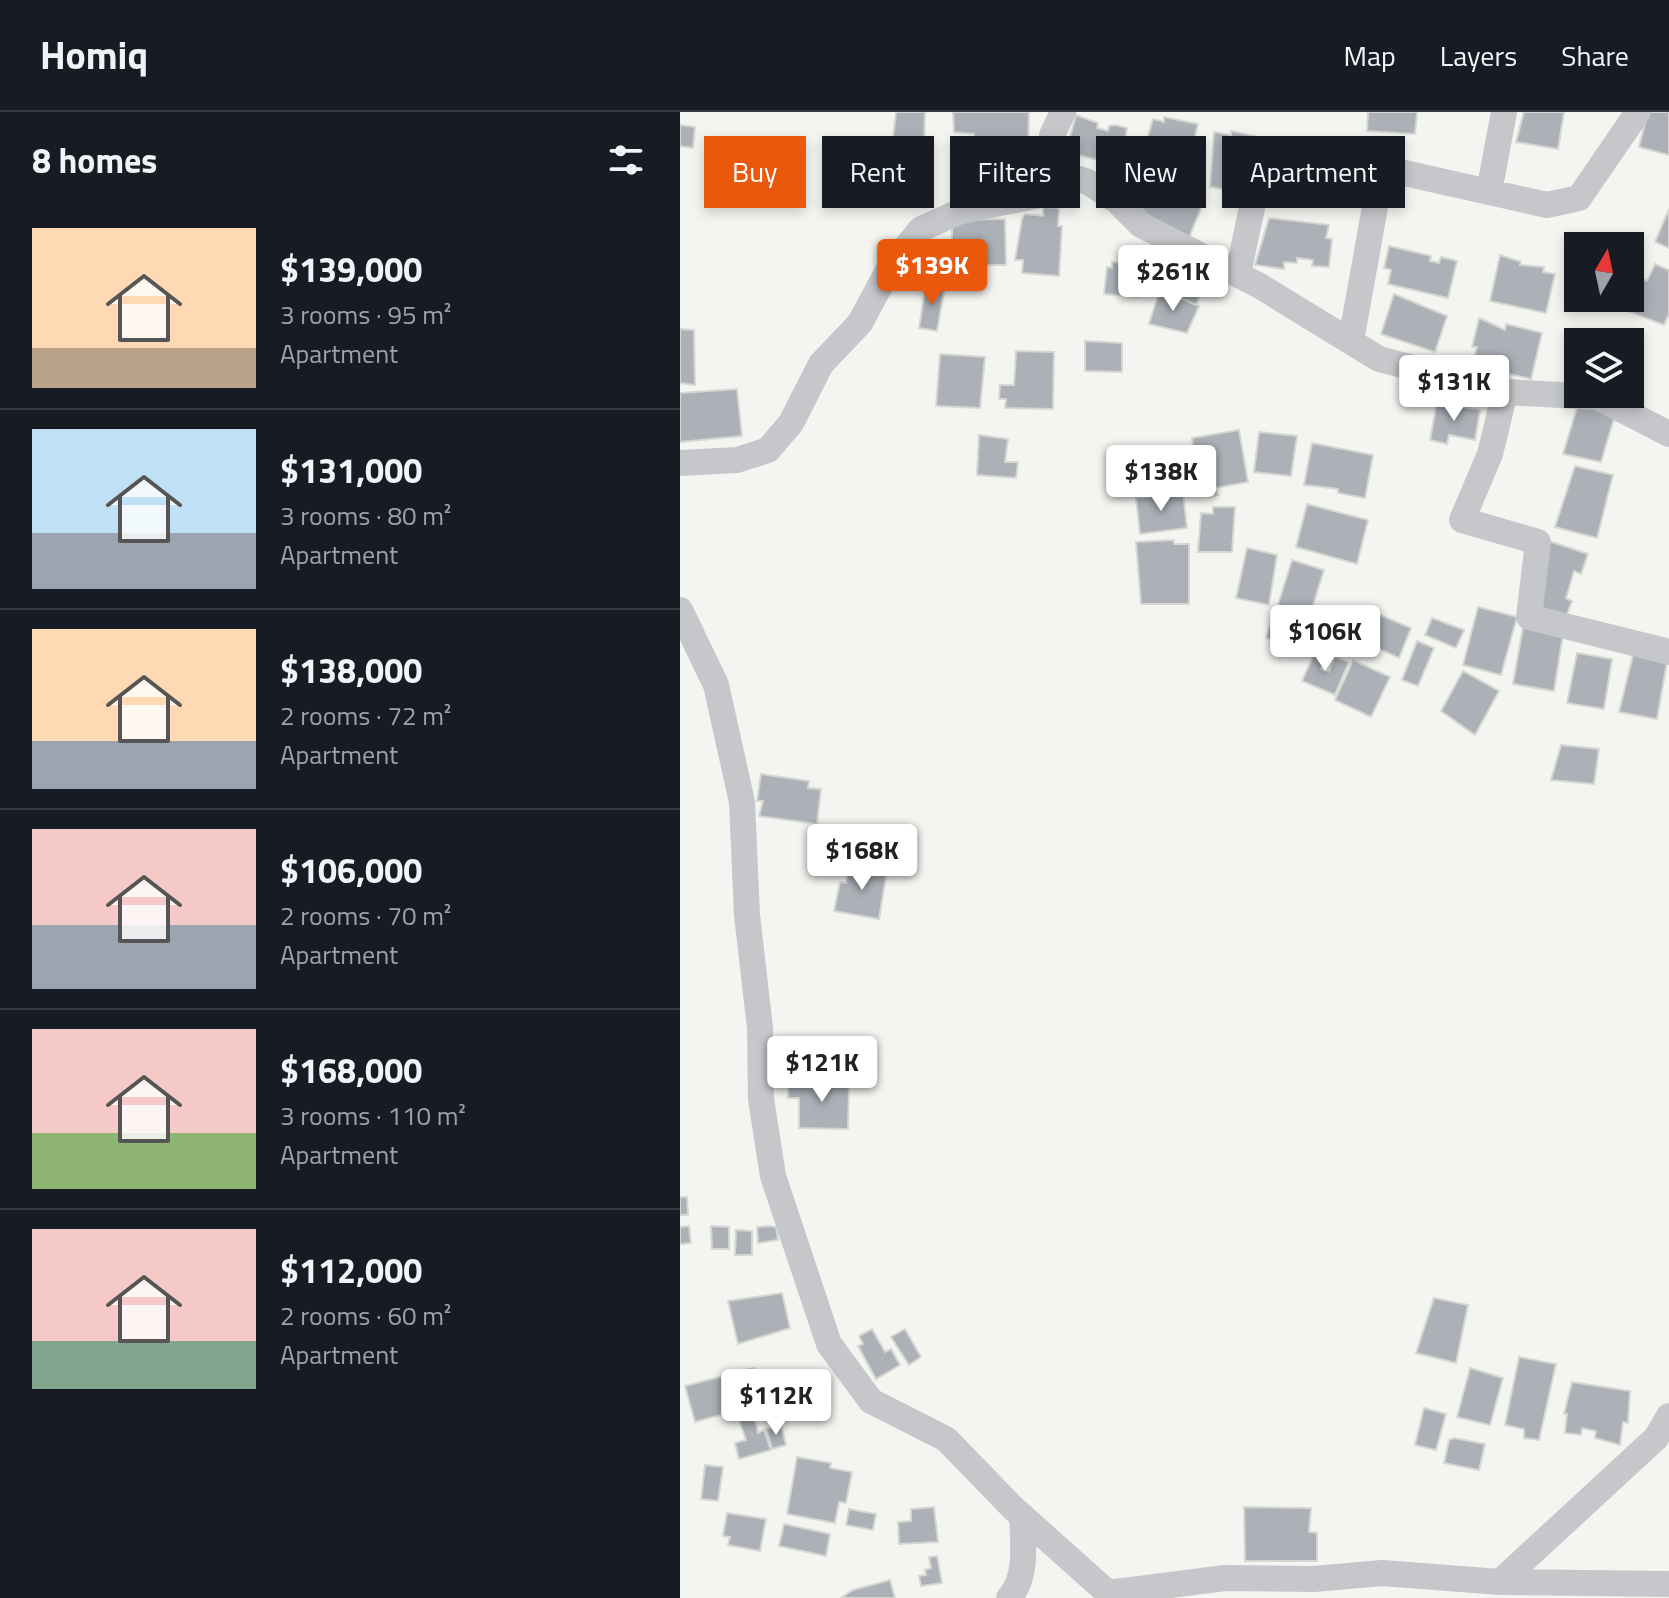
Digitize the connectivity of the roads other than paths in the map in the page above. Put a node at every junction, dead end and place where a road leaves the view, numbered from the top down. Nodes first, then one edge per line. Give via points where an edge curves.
1 (1063, 112) edge
2 (1504, 112) edge
3 (1638, 112) edge
4 (1052, 136) edge
5 (1405, 173) edge
6 (1080, 179) edge
7 (1489, 192) junction
8 (976, 208) edge
9 (1252, 208) edge
10 (1375, 208) edge
11 (1238, 274) junction
12 (1351, 341) junction
13 (1505, 392) junction
14 (1669, 434) edge
15 (680, 463) edge
16 (680, 610) edge
17 (1669, 652) edge
18 (1669, 1416) edge
19 (1022, 1517) junction
20 (1314, 1579) junction
21 (1500, 1582) junction
22 (1669, 1584) edge
23 (1095, 1596) edge
24 (1009, 1598) edge
25 (1338, 1598) edge

1 - 4 street
2 - 7 street
3 - 7 street via 1579,198 1547,205
5 - 7 street
6 - 11 street via 1117,201 1141,225
8 - 15 street via 921,229 890,267 860,323 821,364 791,423 768,450 737,460
9 - 11 street
10 - 12 street
11 - 12 street
12 - 13 street via 1379,359
13 - 14 street via 1597,397
13 - 17 street via 1490,454 1462,520 1538,542 1529,617
16 - 19 street via 716,685 742,802 761,1099 773,1176 829,1344 871,1401 946,1439
18 - 21 street via 1656,1438
19 - 23 street
19 - 24 street via 1023,1560
20 - 21 street via 1382,1573
20 - 23 street via 1225,1578
20 - 25 street
21 - 22 street

